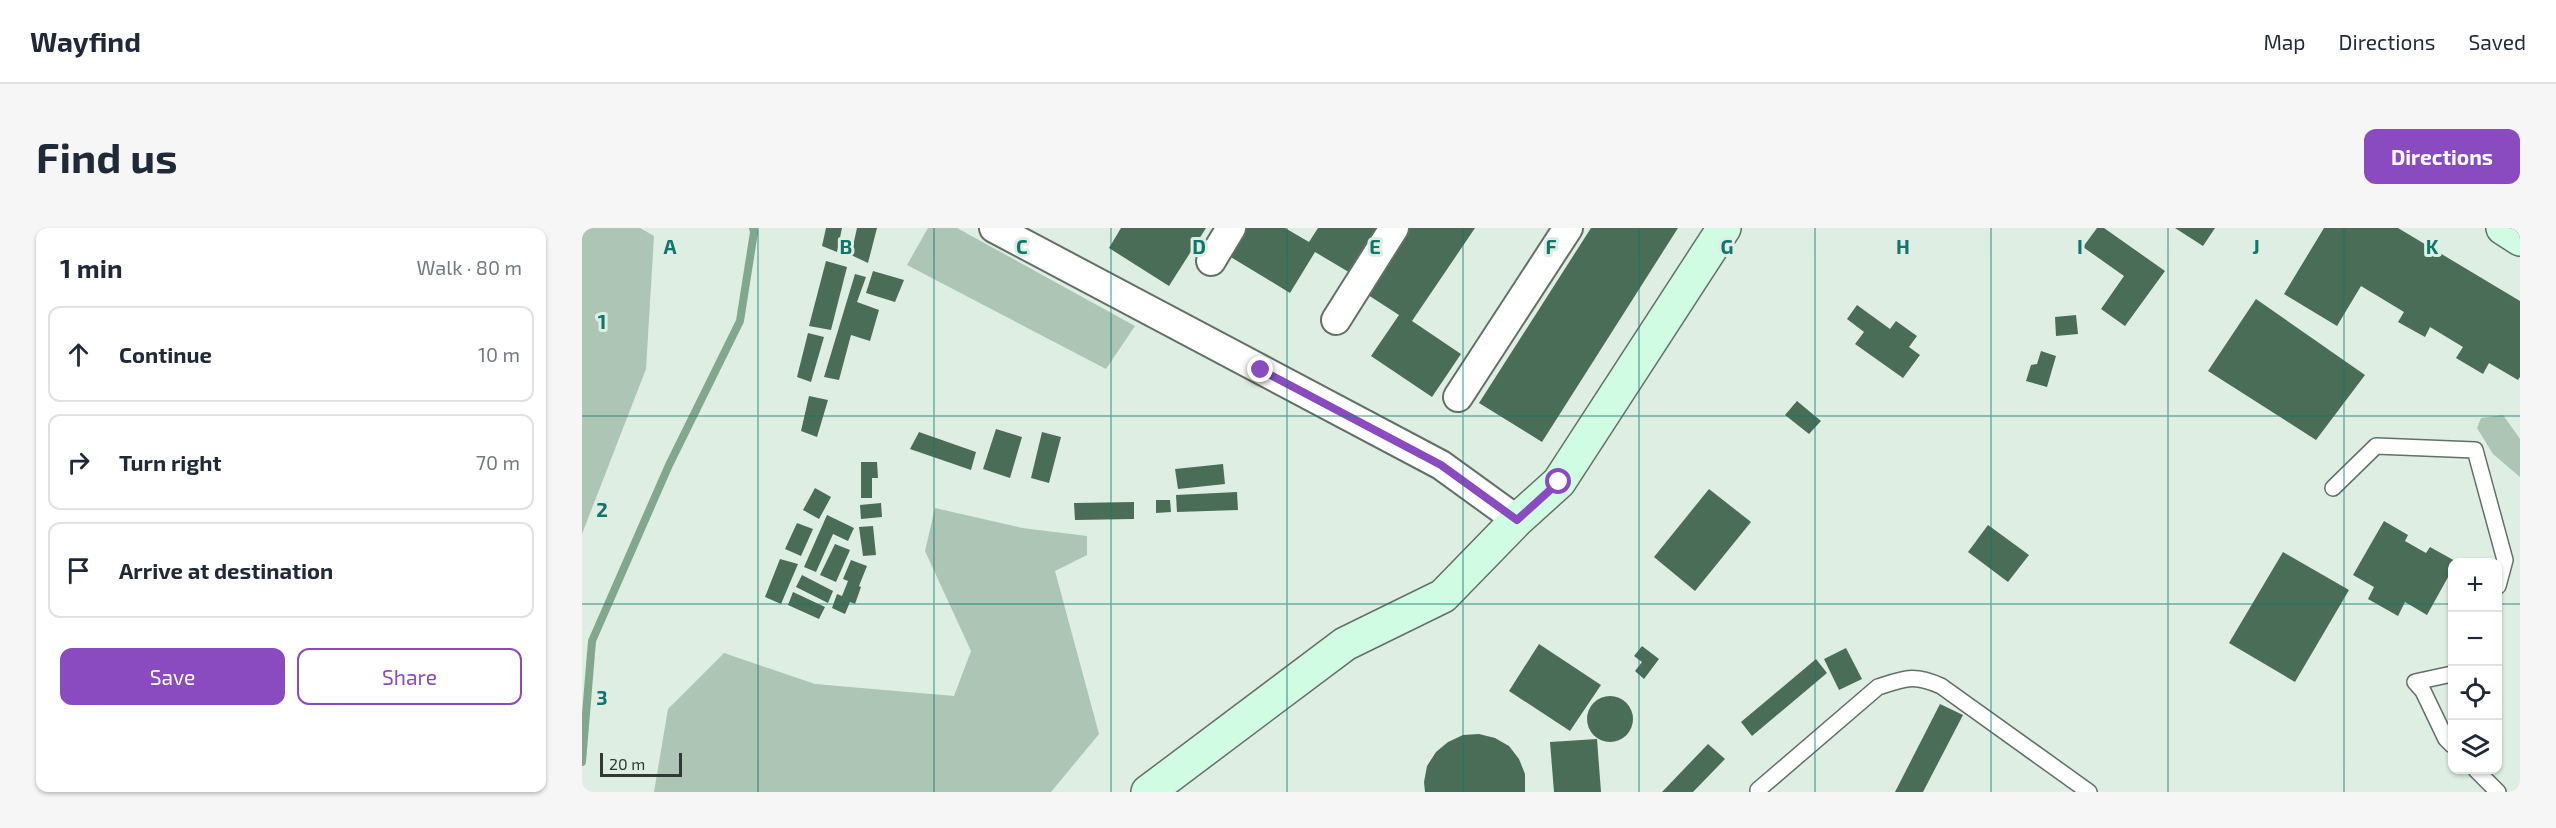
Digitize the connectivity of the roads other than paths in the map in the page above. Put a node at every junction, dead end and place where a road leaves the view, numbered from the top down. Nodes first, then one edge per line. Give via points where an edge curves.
1 (994, 228) edge
2 (1231, 228) edge
3 (1394, 228) edge
4 (1568, 228) edge
5 (1724, 228) edge
6 (2503, 228) edge
7 (2520, 239) edge
8 (1211, 261) dead end
9 (1336, 320) dead end
10 (1458, 397) dead end
11 (2333, 488) dead end
12 (1517, 520) junction
13 (2502, 571) edge
14 (2448, 675) edge
15 (2448, 741) edge
16 (2480, 774) edge
17 (1155, 790) edge
18 (1758, 790) dead end
19 (2089, 792) edge
20 (2498, 792) edge

1 - 12 street via 1441,465
2 - 8 street
3 - 9 street
4 - 10 street
5 - 12 street via 1559,482
6 - 7 street
11 - 13 lane via 2376,446 2475,450 2505,560
12 - 17 street via 1443,596 1346,644
14 - 15 lane via 2415,682
16 - 20 lane
18 - 19 lane via 1878,687 1922,678 1941,686

